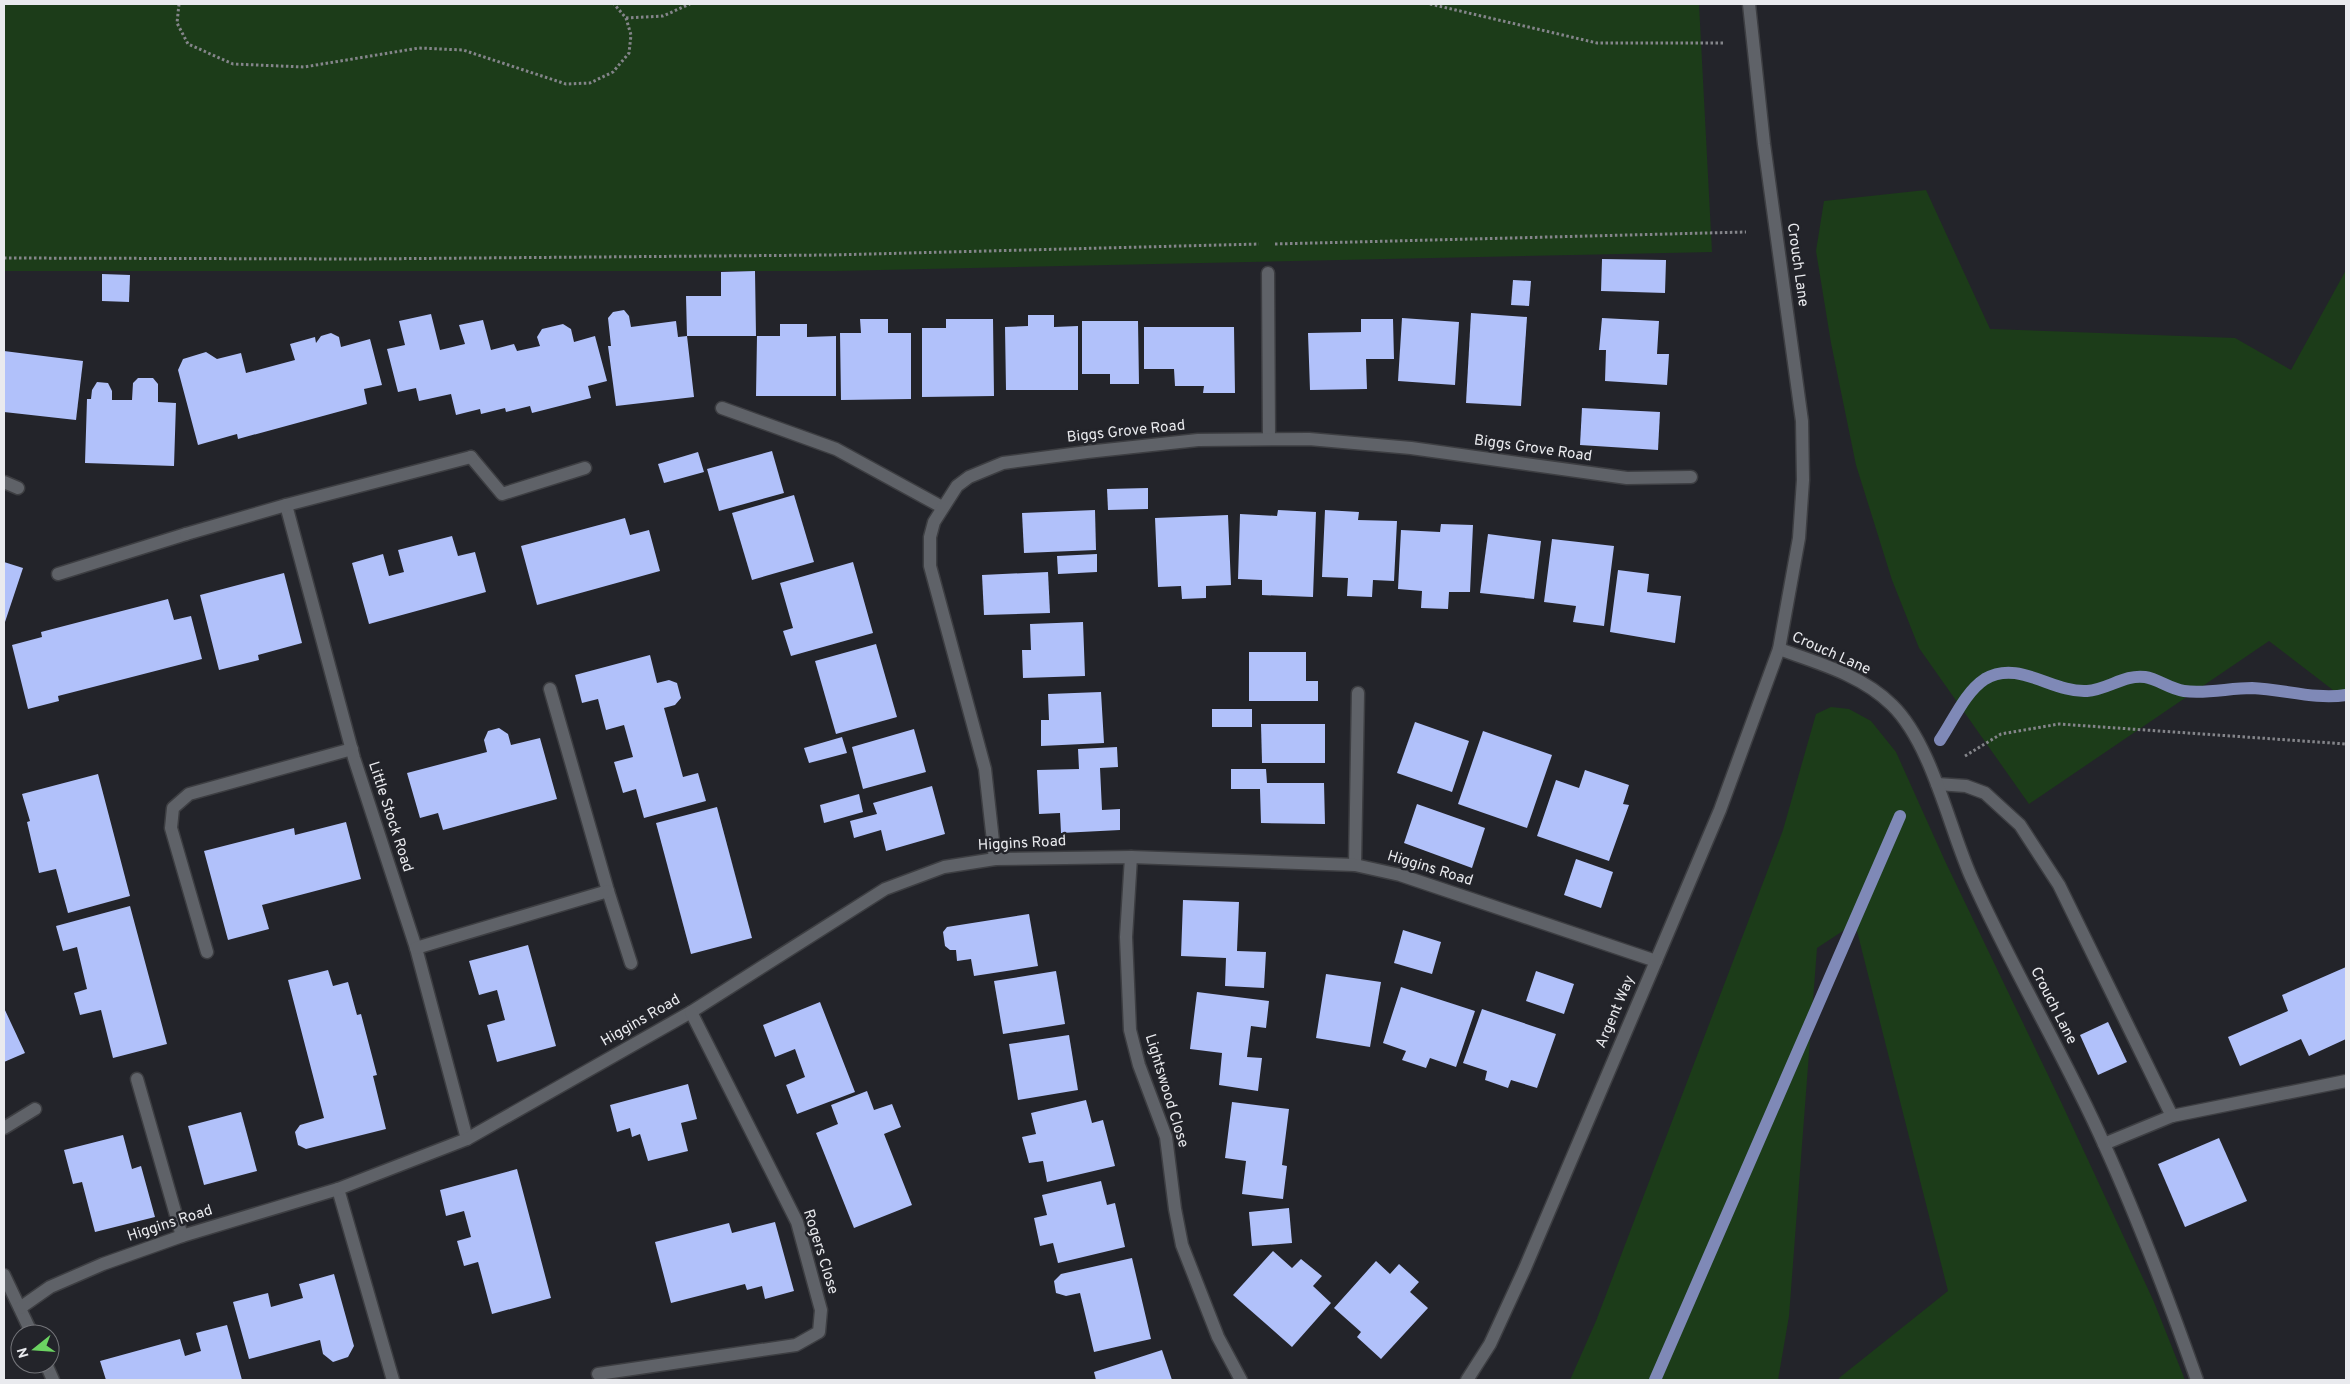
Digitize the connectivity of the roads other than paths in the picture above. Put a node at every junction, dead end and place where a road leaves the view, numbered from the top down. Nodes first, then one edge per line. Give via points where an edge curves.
1 (1749, 4) edge
2 (1268, 273) dead end
3 (722, 408) dead end
4 (1269, 438) junction
5 (585, 468) dead end
6 (1691, 477) dead end
7 (4, 482) edge
8 (18, 488) dead end
9 (286, 505) junction
10 (942, 507) junction
11 (58, 574) dead end
12 (1779, 649) junction
13 (550, 689) dead end
14 (1358, 693) dead end
15 (352, 749) junction
16 (1937, 784) junction
17 (1131, 857) junction
18 (995, 859) junction
19 (1355, 865) junction
20 (608, 892) junction
21 (416, 948) junction
22 (208, 952) dead end
23 (1656, 961) junction
24 (632, 963) dead end
25 (691, 1012) junction
26 (137, 1079) dead end
27 (2346, 1081) edge
28 (35, 1109) dead end
29 (2172, 1116) junction
30 (4, 1128) edge
31 (467, 1139) junction
32 (2104, 1144) junction
33 (338, 1189) junction
34 (182, 1236) junction
35 (4, 1275) edge
36 (20, 1308) junction
37 (27, 1324) edge
38 (598, 1374) dead end
39 (393, 1380) edge
40 (1241, 1380) edge
41 (1467, 1380) edge
42 (2197, 1380) edge

1 - 12 street, Crouch Lane via 1802,421 1803,480 1799,538
2 - 4 street
3 - 10 street via 836,449
4 - 6 street, Biggs Grove Road via 1411,448 1628,478
4 - 10 street, Biggs Grove Road via 1198,440 1003,462 969,477 957,486
5 - 9 street via 502,494 471,457
7 - 8 street
9 - 11 street
9 - 15 street, Little Stock Road
10 - 18 street, Biggs Grove Road via 930,537 930,566 985,769
12 - 16 street, Crouch Lane via 1846,675 1893,705 1914,734
12 - 23 street, Argent Way via 1720,810
13 - 20 street
14 - 19 street
15 - 21 street, Little Stock Road
15 - 22 street via 189,794 173,808 171,828
16 - 29 street via 1966,786 1985,793 2020,824 2059,885
16 - 32 street, Crouch Lane via 1971,878
17 - 18 street, Higgins Road
17 - 19 street, Higgins Road
17 - 40 street, Lightswood Close via 1126,937 1130,1030 1139,1065 1166,1137 1182,1245 1218,1337
18 - 25 street, Higgins Road via 944,867 885,888
19 - 23 street, Higgins Road via 1400,875
20 - 21 street
20 - 24 street
21 - 31 street, Little Stock Road
23 - 41 street, Argent Way via 1525,1268 1490,1344
25 - 31 street, Higgins Road
25 - 38 street, Rogers Close via 797,1222 821,1310 820,1332 796,1345
26 - 34 street
27 - 29 street
28 - 30 street
29 - 32 street
31 - 33 street, Higgins Road
32 - 42 street, Crouch Lane via 2167,1296
33 - 34 street, Higgins Road
33 - 39 street
34 - 36 street, Higgins Road via 74,1276
35 - 36 street
36 - 37 street

